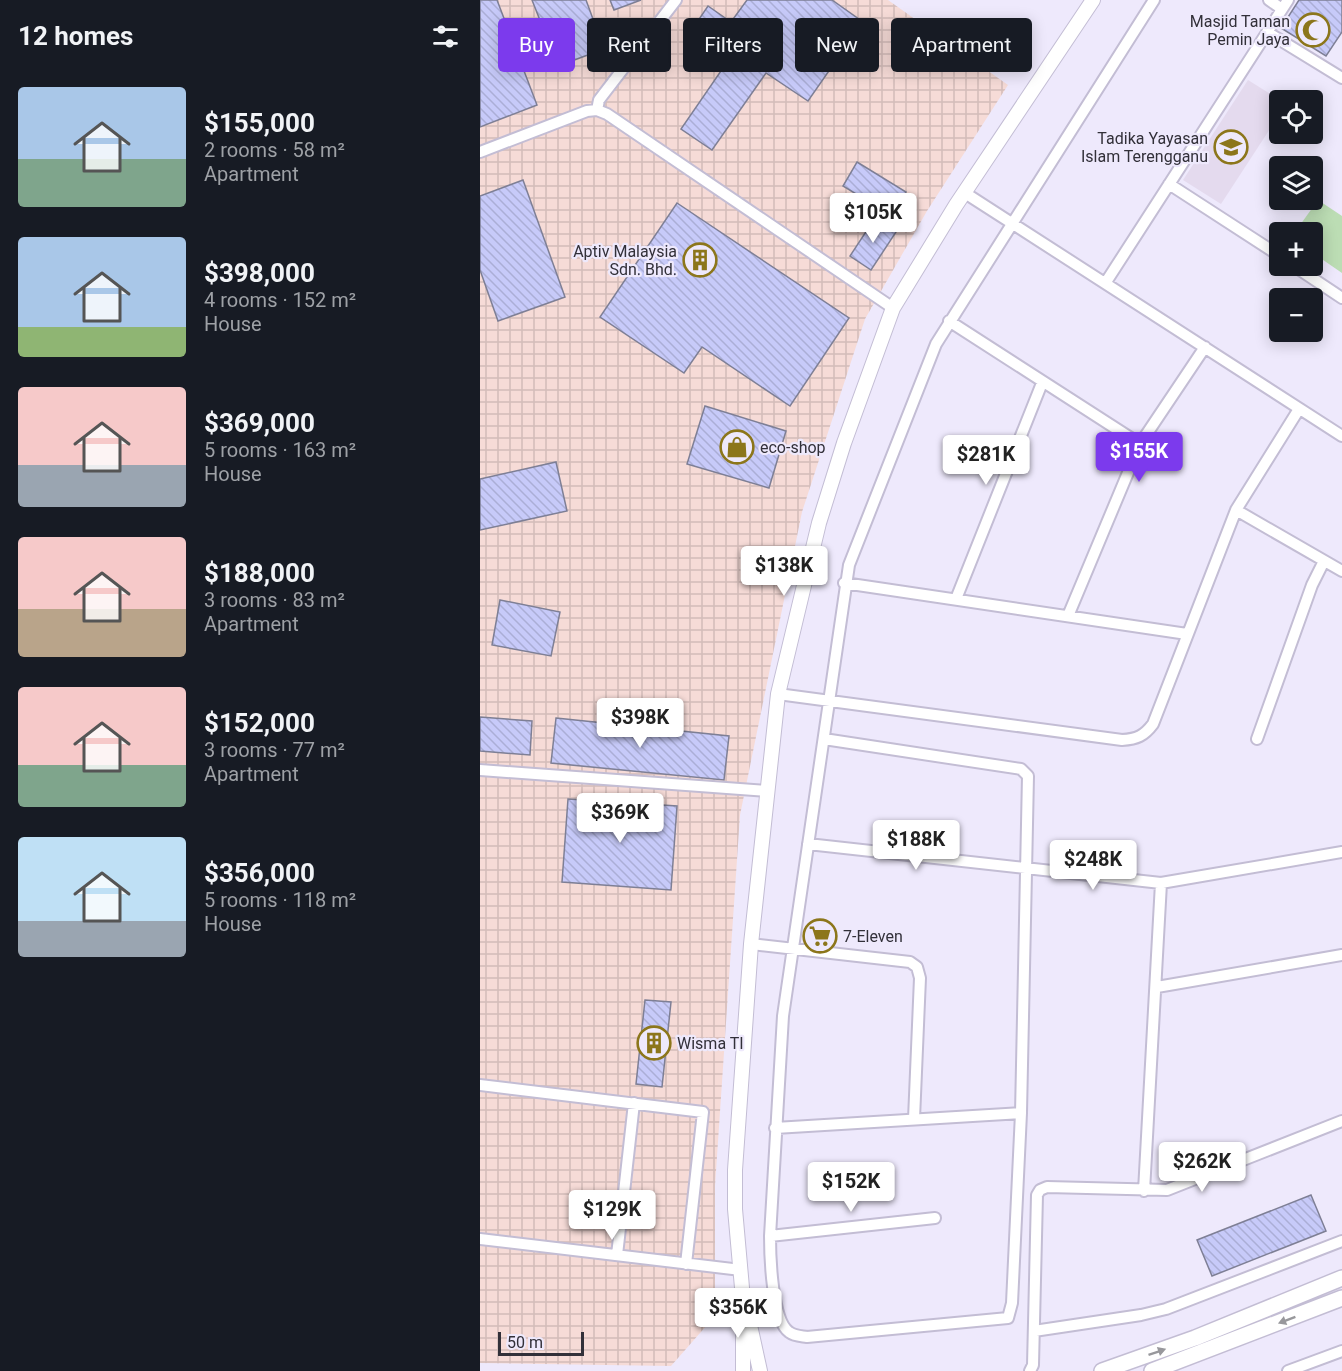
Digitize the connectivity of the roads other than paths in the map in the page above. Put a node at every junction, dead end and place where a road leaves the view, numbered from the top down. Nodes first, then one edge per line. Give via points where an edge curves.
1 (676, 0) edge
2 (1093, 0) edge
3 (1154, 0) edge
4 (1269, 0) edge
5 (1285, 4) edge
6 (1267, 32) junction
7 (1342, 78) edge
8 (597, 110) junction
9 (480, 152) edge
10 (1169, 184) junction
11 (965, 193) junction
12 (1011, 221) junction
13 (1269, 249) edge
14 (1309, 276) edge
15 (1106, 282) junction
16 (1342, 298) edge
17 (893, 308) junction
18 (949, 321) junction
19 (1204, 346) junction
20 (1042, 382) junction
21 (1299, 409) junction
22 (1342, 436) edge
23 (1140, 444) junction
24 (1236, 510) junction
25 (1324, 561) junction
26 (1342, 571) edge
27 (844, 583) junction
28 (956, 599) junction
29 (1068, 616) junction
30 (1187, 634) junction
31 (778, 694) junction
32 (828, 700) junction
33 (824, 739) junction
34 (1257, 739) dead end
35 (480, 770) edge
36 (766, 791) junction
37 (807, 844) junction
38 (1342, 852) edge
39 (1028, 870) junction
40 (1161, 883) junction
41 (751, 944) junction
42 (794, 948) junction
43 (1342, 958) edge
44 (1157, 987) junction
45 (480, 1085) edge
46 (634, 1103) junction
47 (1021, 1113) junction
48 (914, 1119) junction
49 (1342, 1121) edge
50 (775, 1128) junction
51 (1144, 1191) junction
52 (935, 1218) dead end
53 (770, 1236) junction
54 (480, 1239) edge
55 (1342, 1241) edge
56 (617, 1256) junction
57 (686, 1264) junction
58 (741, 1270) junction
59 (1342, 1278) edge
60 (1342, 1298) edge
61 (744, 1299) junction
62 (1034, 1331) junction
63 (1342, 1351) edge
64 (1034, 1369) edge
65 (743, 1371) edge
66 (760, 1371) edge
67 (1101, 1371) edge
68 (1152, 1371) edge
69 (1288, 1371) edge

1 - 8 street via 599,100
2 - 11 street
3 - 12 street
4 - 5 street
5 - 6 street
6 - 7 street
6 - 10 street
8 - 9 street
8 - 17 street
10 - 13 street
10 - 15 street
11 - 12 street
11 - 17 street
12 - 15 street
12 - 18 street
14 - 16 street
15 - 19 street
17 - 31 street via 819,522
18 - 20 street
18 - 27 street via 932,354
19 - 21 street
19 - 23 street
20 - 23 street
20 - 28 street
21 - 22 street
21 - 24 street
23 - 29 street
24 - 25 street
24 - 30 street
25 - 26 street
25 - 34 street
27 - 28 street
27 - 32 street
28 - 29 street
29 - 30 street
30 - 32 street via 1153,724 1136,739
31 - 32 street
31 - 36 street
32 - 33 street
33 - 37 street
33 - 39 street via 1025,772 1030,783
35 - 36 street
36 - 41 street
37 - 39 street
37 - 42 street
38 - 40 street
39 - 40 street
39 - 47 street
40 - 44 street
41 - 42 street
41 - 58 street via 735,1170
42 - 48 street via 910,962 917,967 920,978
42 - 50 street via 783,1016
43 - 44 street
44 - 51 street
45 - 46 street
46 - 56 street
46 - 57 street via 704,1112
47 - 48 street
47 - 53 street via 1012,1303 1008,1318 797,1336 781,1321 771,1273
48 - 50 street
49 - 51 street via 1184,1185
50 - 53 street
51 - 62 street via 1047,1187 1040,1190
52 - 53 street
54 - 56 street
55 - 62 street via 1166,1309
56 - 57 street
57 - 58 street
58 - 61 street
67 -> 59 main road via 1196,1338
60 -> 68 main road
61 - 65 street
61 - 66 street
62 - 64 street
63 - 69 street

